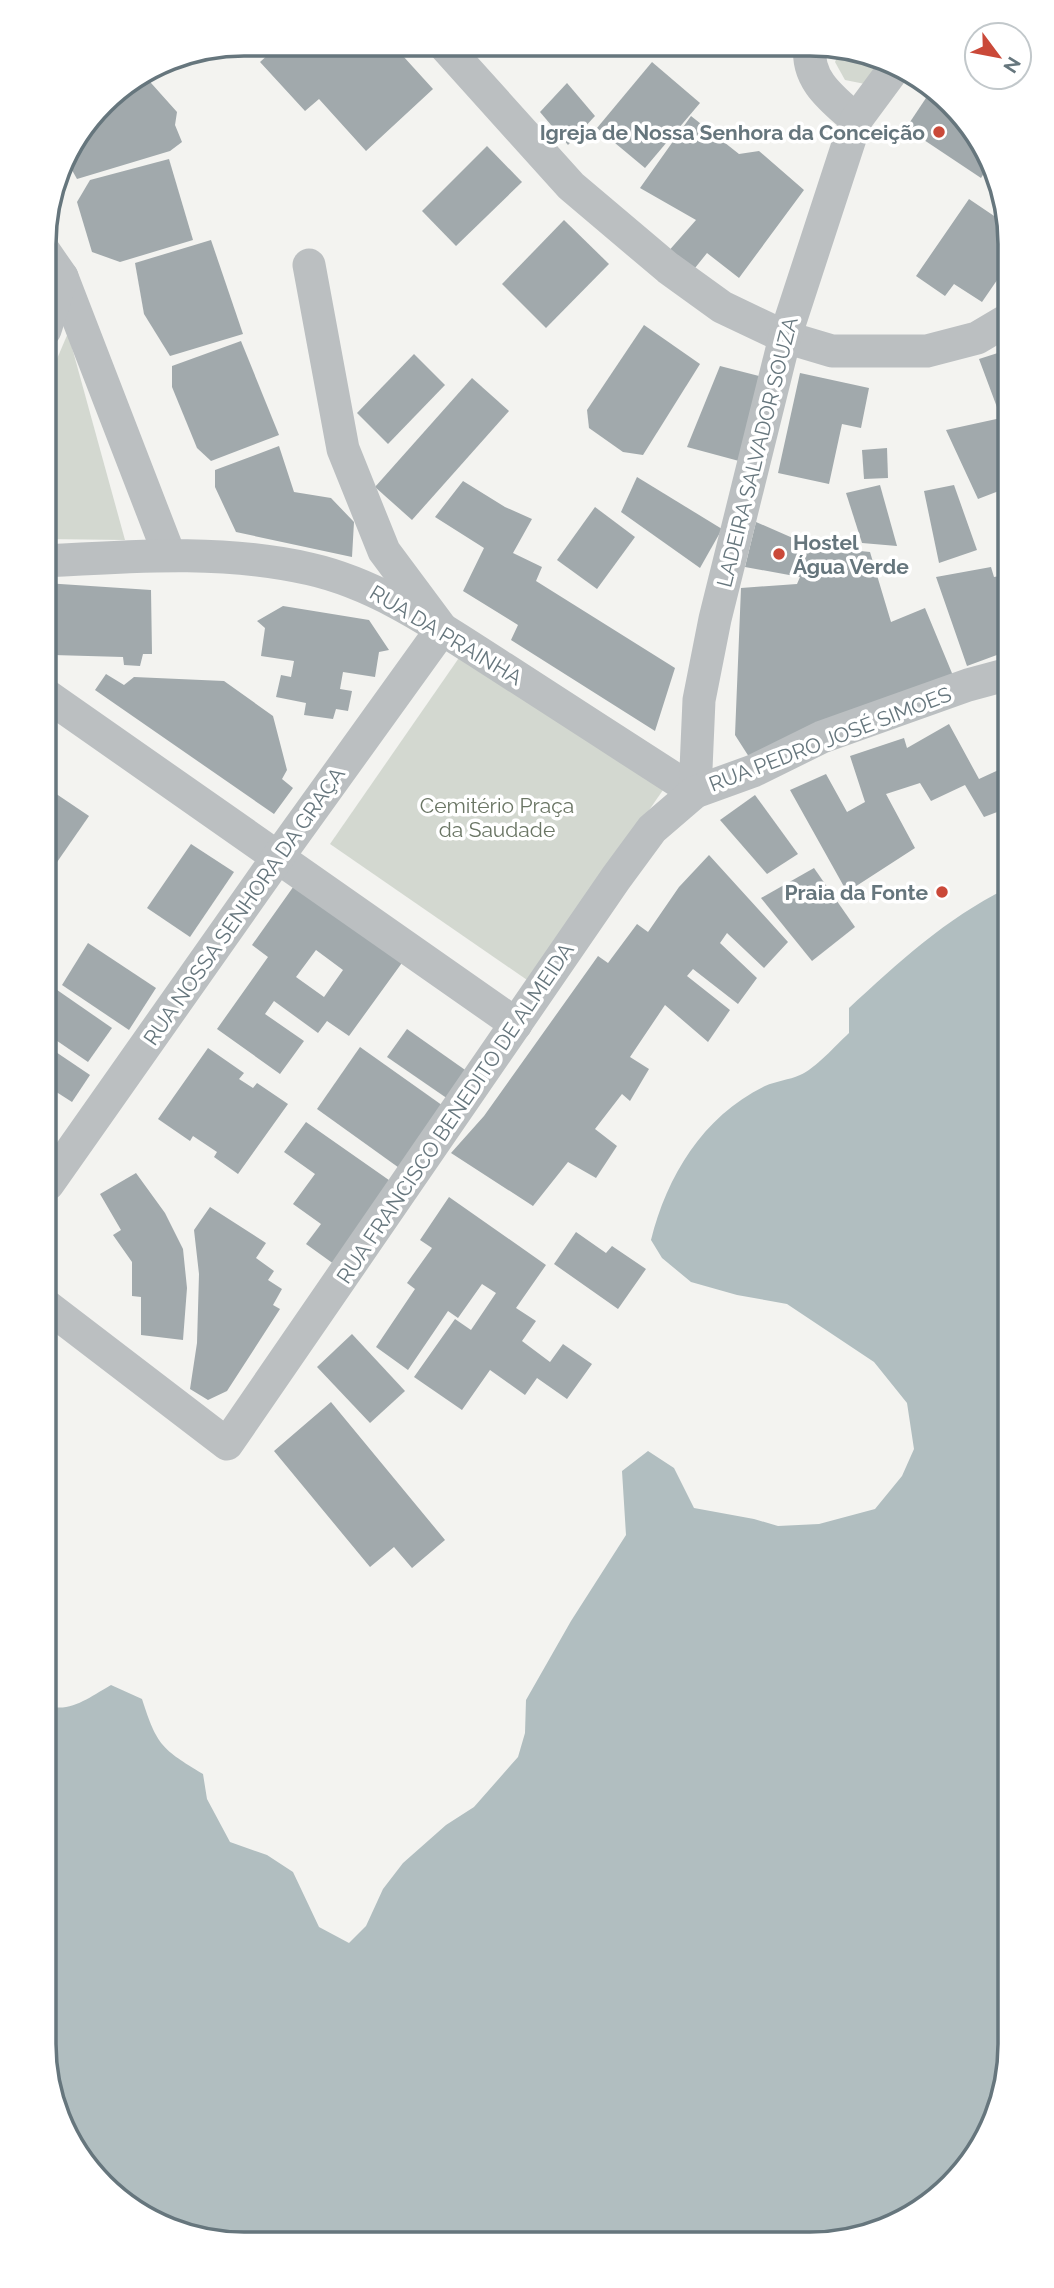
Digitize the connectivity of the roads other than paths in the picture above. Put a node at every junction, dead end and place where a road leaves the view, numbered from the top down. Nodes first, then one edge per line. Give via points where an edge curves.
1 (454, 56) edge
2 (809, 56) edge
3 (891, 74) edge
4 (856, 120) junction
5 (309, 265) dead end
6 (56, 272) edge
7 (998, 326) edge
8 (785, 337) junction
9 (169, 554) junction
10 (56, 560) edge
11 (442, 629) junction
12 (998, 677) edge
13 (56, 702) edge
14 (695, 792) junction
15 (278, 857) junction
16 (516, 1024) junction
17 (56, 1173) edge
18 (56, 1313) edge

1 - 8 street via 570,186 613,223 722,307
2 - 4 street via 809,64 824,91
3 - 4 street, LADEIRA SALVADOR SOUZA
4 - 8 street, LADEIRA SALVADOR SOUZA
5 - 11 street via 343,449 384,551
6 - 9 street
7 - 8 street via 977,338 927,351 832,351
8 - 14 street, LADEIRA SALVADOR SOUZA via 715,619 699,700
9 - 10 street, RUA DA PRAINHA
9 - 11 street, RUA DA PRAINHA via 260,560 311,569 364,585
11 - 14 street, RUA DA PRAINHA
11 - 15 street, RUA NOSSA SENHORA DA GRAÇA
12 - 14 street, RUA PEDRO JOSÉ SIMOES via 822,737
13 - 15 street
14 - 16 street, RUA FRANCISCO BENEDITO DE ALMEIDA via 652,830
15 - 16 street
15 - 17 street, RUA NOSSA SENHORA DA GRAÇA
16 - 18 street, RUA FRANCISCO BENEDITO DE ALMEIDA via 227,1444

